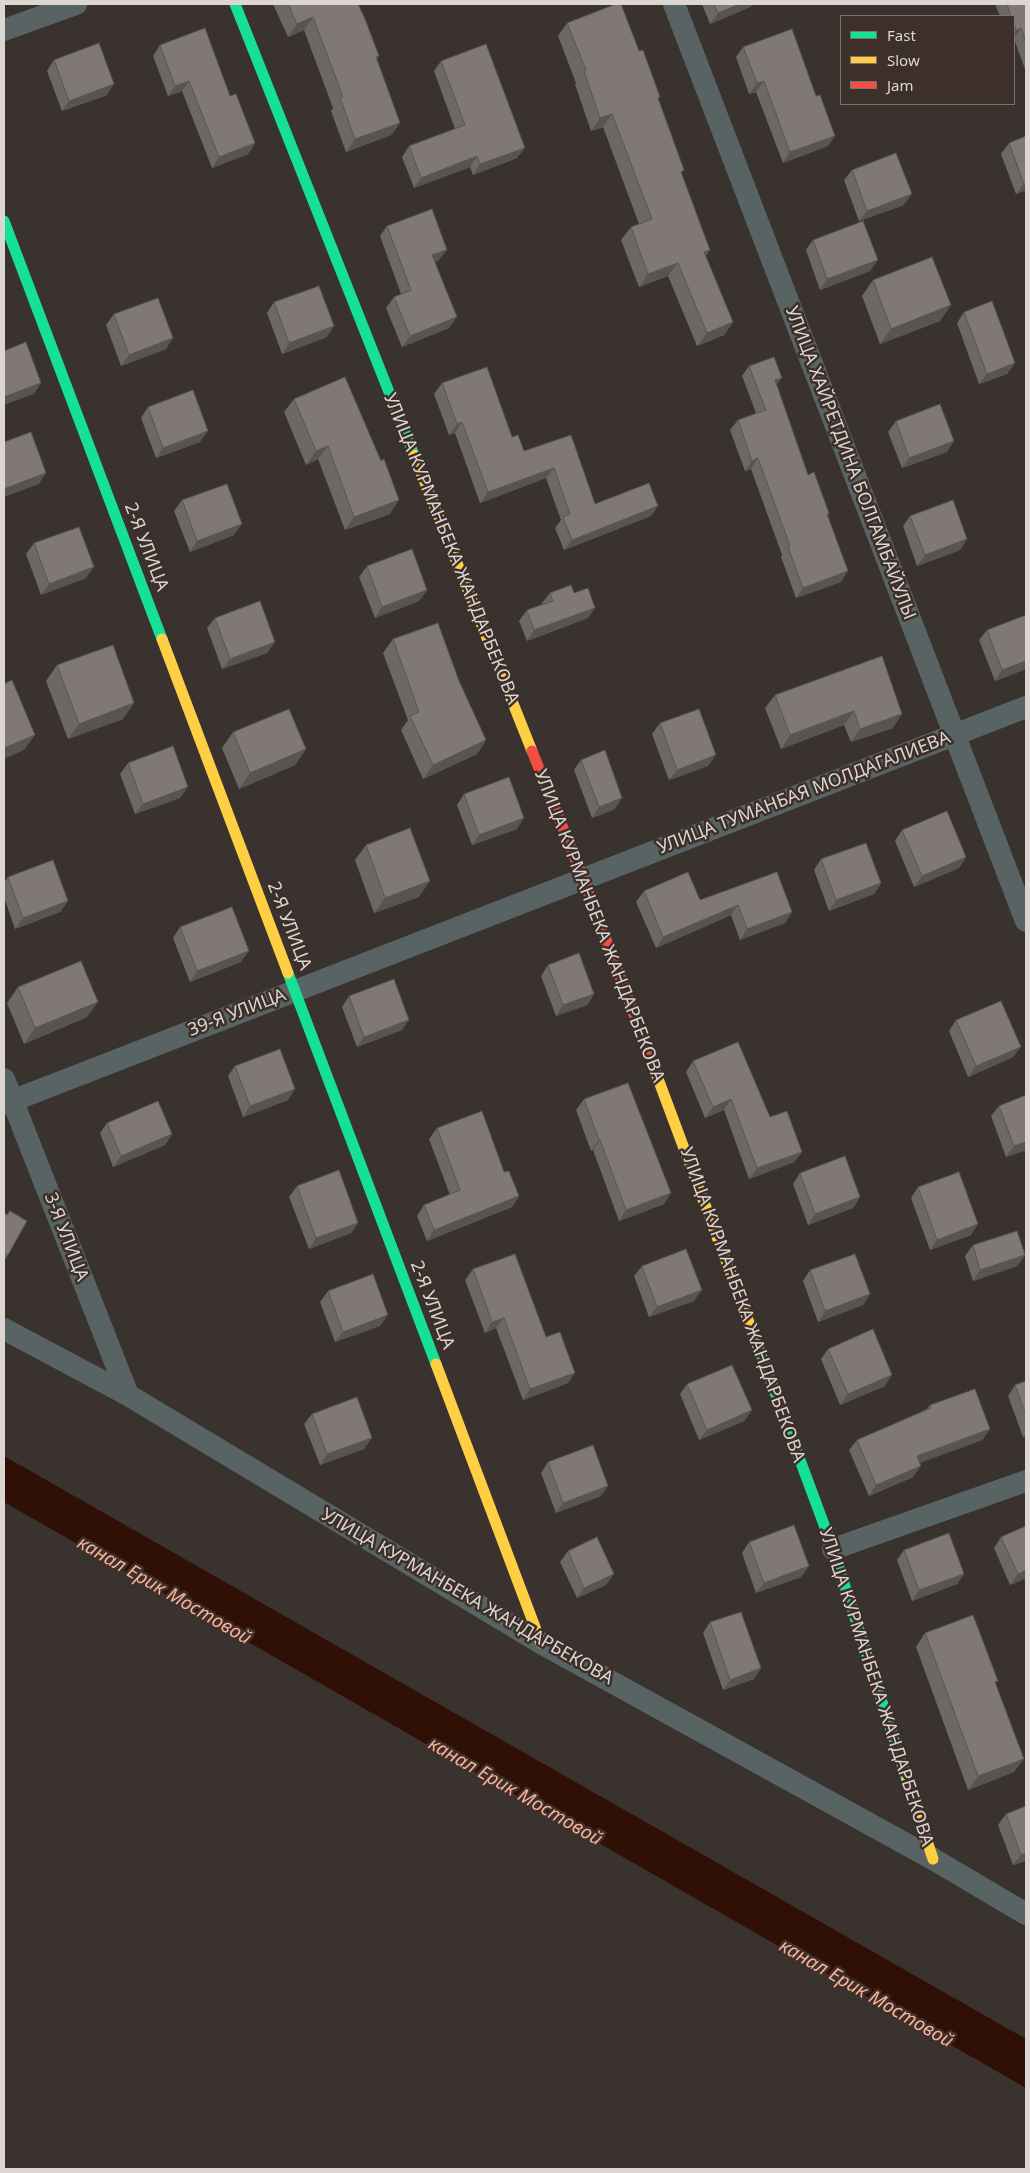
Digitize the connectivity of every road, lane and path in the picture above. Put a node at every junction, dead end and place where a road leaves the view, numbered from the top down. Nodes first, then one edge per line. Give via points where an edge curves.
1 (76, 4) edge
2 (235, 4) edge
3 (674, 4) edge
4 (4, 30) edge
5 (4, 221) edge
6 (1026, 707) edge
7 (955, 735) junction
8 (583, 878) junction
9 (1026, 921) edge
10 (295, 990) junction
11 (4, 1079) edge
12 (8, 1102) edge
13 (4, 1329) edge
14 (128, 1395) junction
15 (1026, 1482) edge
16 (833, 1549) junction
17 (541, 1643) junction
18 (933, 1859) junction
19 (1026, 1914) edge

1 - 4 street
2 - 8 street, УЛИЦА КУРМАНБЕКА ЖАНДАРБЕКОВА
3 - 7 street, УЛИЦА ХАЙРЕТДИНА БОЛГАМБАЙУЛЫ
5 - 10 street, 2-Я УЛИЦА
6 - 7 street, УЛИЦА ТУМАНБАЯ МОЛДАГАЛИЕВА
7 - 8 street, УЛИЦА ТУМАНБАЯ МОЛДАГАЛИЕВА
7 - 9 street, УЛИЦА ХАЙРЕТДИНА БОЛГАМБАЙУЛЫ
8 - 10 street, 39-Я УЛИЦА
8 - 16 street, УЛИЦА КУРМАНБЕКА ЖАНДАРБЕКОВА
10 - 12 street, 39-Я УЛИЦА
10 - 17 street, 2-Я УЛИЦА
11 - 12 street, 3-Я УЛИЦА
12 - 14 street, 3-Я УЛИЦА
13 - 14 street, УЛИЦА КУРМАНБЕКА ЖАНДАРБЕКОВА
14 - 17 street, УЛИЦА КУРМАНБЕКА ЖАНДАРБЕКОВА
15 - 16 street
16 - 18 street, УЛИЦА КУРМАНБЕКА ЖАНДАРБЕКОВА
17 - 18 street, УЛИЦА КУРМАНБЕКА ЖАНДАРБЕКОВА
18 - 19 street, УЛИЦА КУРМАНБЕКА ЖАНДАРБЕКОВА

